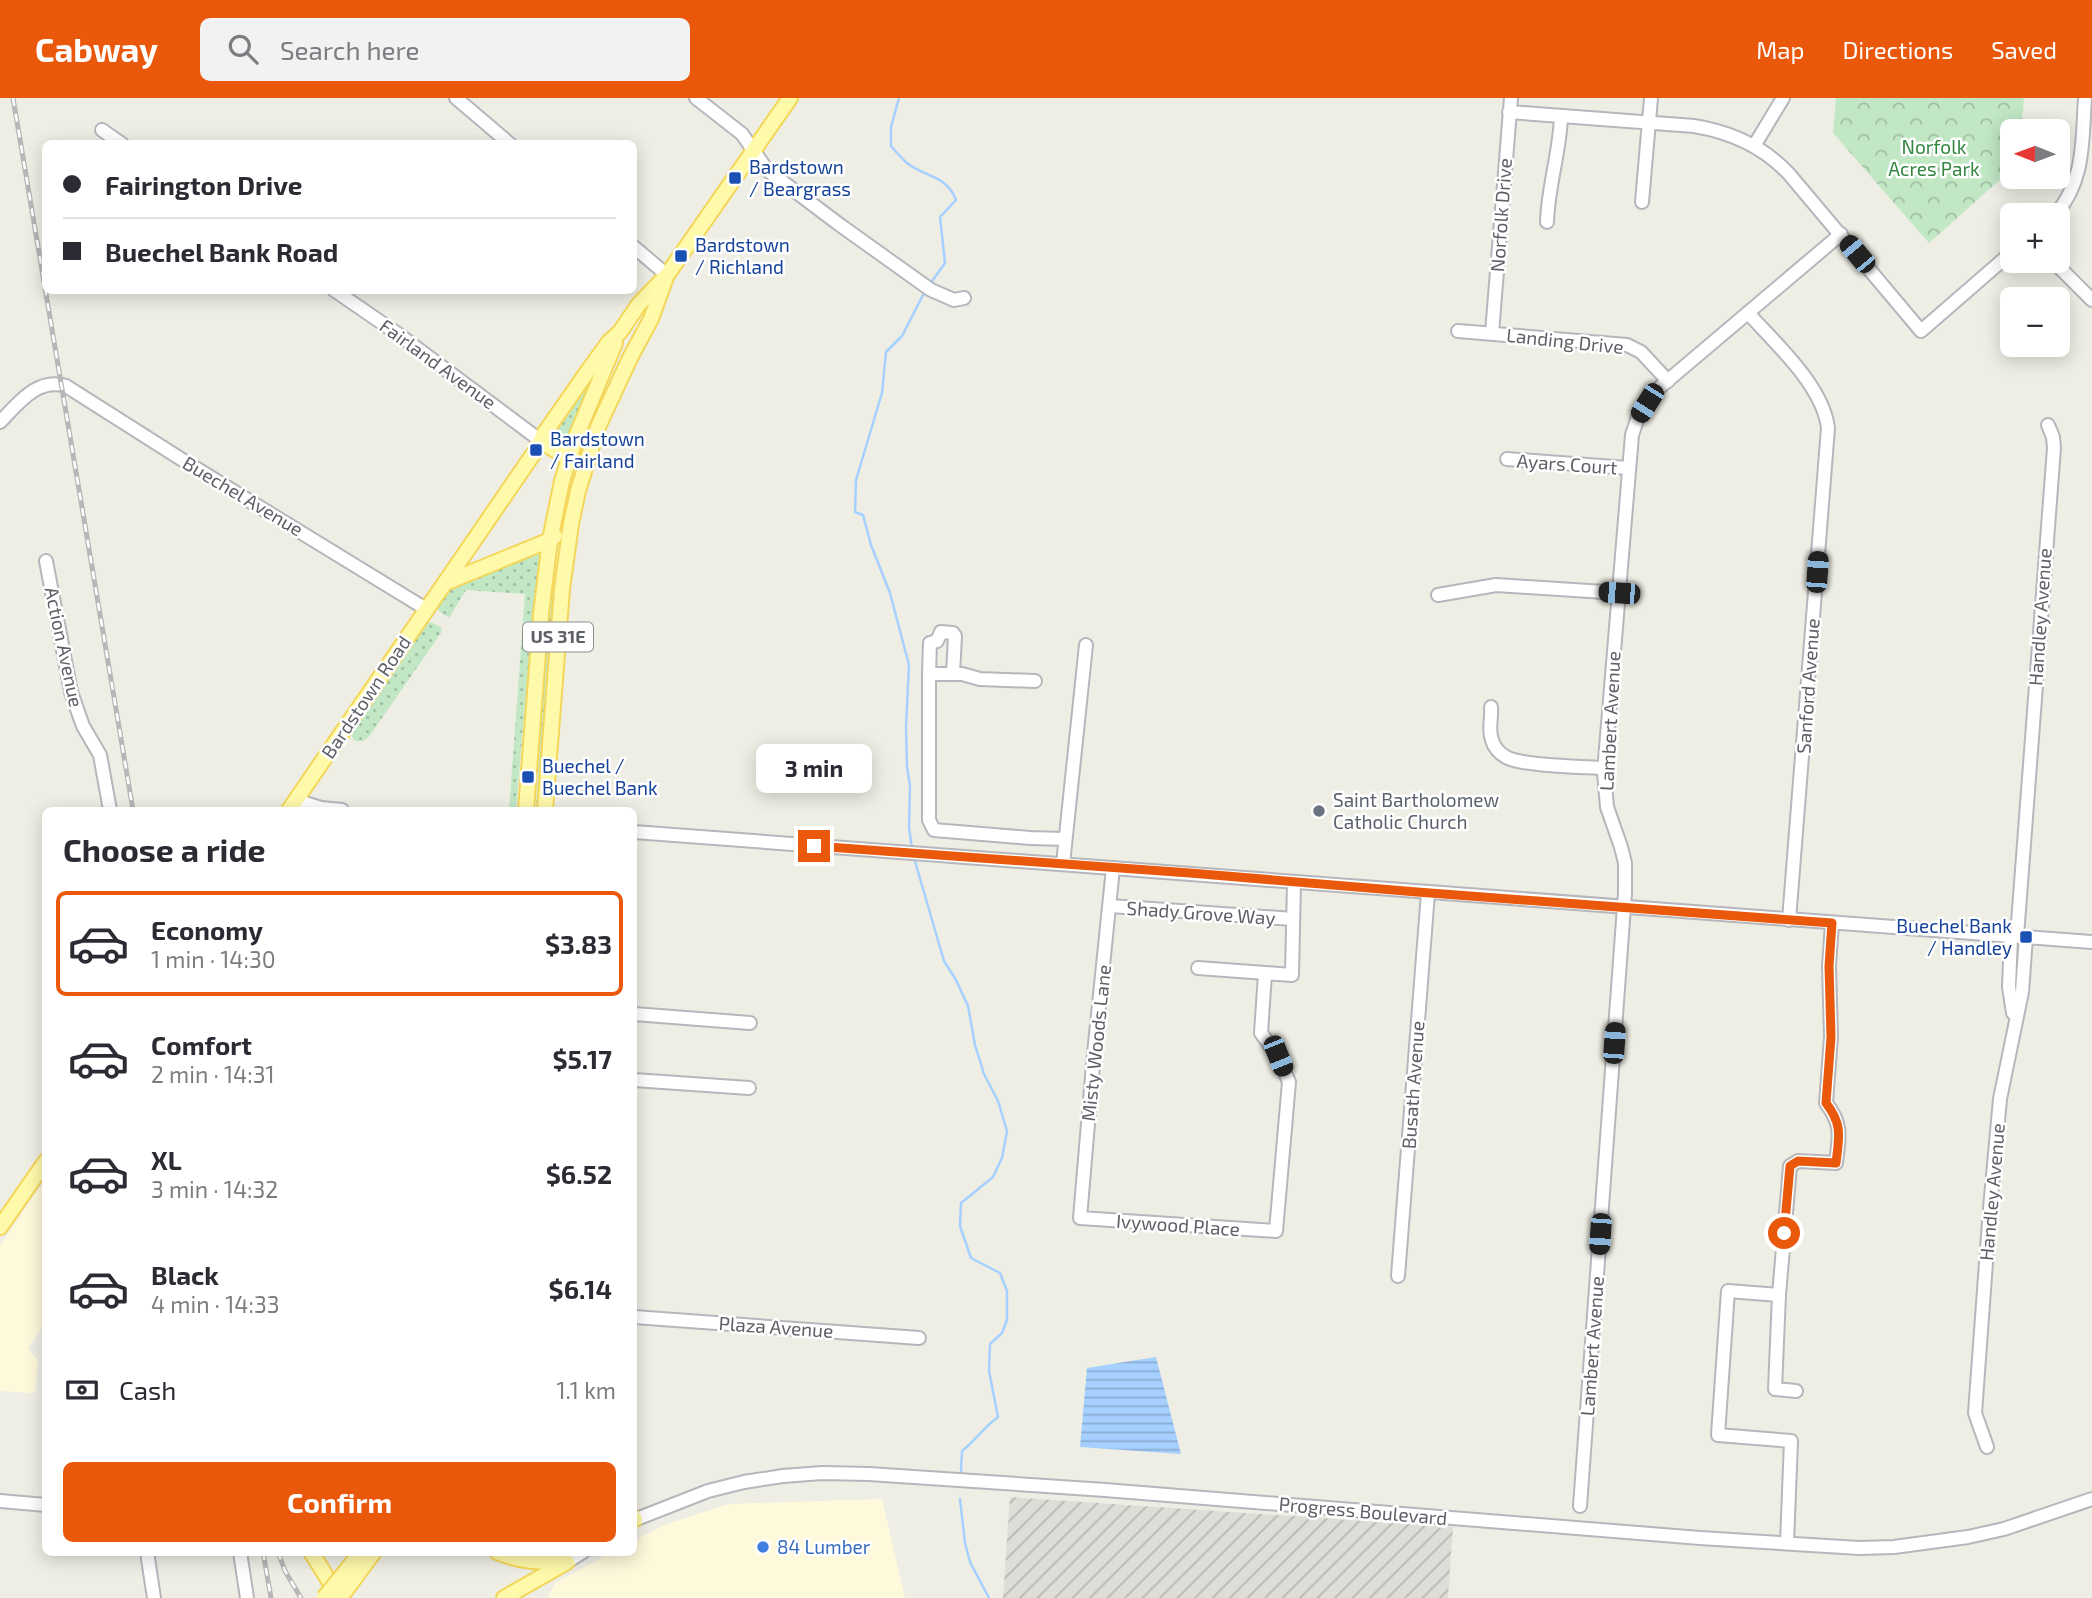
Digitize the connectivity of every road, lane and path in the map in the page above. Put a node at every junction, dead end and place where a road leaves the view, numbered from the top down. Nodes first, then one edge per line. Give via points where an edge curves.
1 (456, 98) edge
2 (696, 98) edge
3 (790, 98) edge
4 (1511, 98) edge
5 (1651, 98) edge
6 (1783, 98) edge
7 (2085, 98) edge
8 (1509, 112) junction
9 (1561, 116) junction
10 (1648, 122) junction
11 (102, 130) dead end
12 (116, 140) edge
13 (505, 140) edge
14 (1754, 146) junction
15 (754, 152) junction
16 (1642, 202) dead end
17 (2063, 203) edge
18 (1547, 222) dead end
19 (1841, 234) junction
20 (637, 250) edge
21 (2000, 263) edge
22 (2065, 273) edge
23 (667, 275) junction
24 (340, 294) edge
25 (964, 298) dead end
26 (2092, 300) edge
27 (635, 310) junction
28 (1748, 313) junction
29 (651, 319) junction
30 (1458, 331) dead end
31 (620, 332) junction
32 (1492, 333) junction
33 (1668, 381) junction
34 (0, 422) edge
35 (2048, 425) dead end
36 (541, 441) junction
37 (570, 458) junction
38 (1507, 460) dead end
39 (586, 465) junction
40 (1628, 468) junction
41 (571, 524) junction
42 (550, 540) junction
43 (46, 561) dead end
44 (444, 584) junction
45 (544, 585) junction
46 (562, 589) junction
47 (1619, 593) junction
48 (1438, 596) dead end
49 (426, 609) junction
50 (1086, 645) dead end
51 (929, 674) junction
52 (953, 674) junction
53 (1034, 681) dead end
54 (1492, 708) dead end
55 (533, 711) junction
56 (1604, 768) junction
57 (292, 805) edge
58 (109, 807) edge
59 (311, 807) edge
60 (526, 807) edge
61 (532, 807) edge
62 (545, 807) edge
63 (637, 832) edge
64 (1065, 839) junction
65 (1063, 864) junction
66 (1113, 868) junction
67 (1294, 882) junction
68 (1428, 893) junction
69 (1110, 906) junction
70 (1623, 907) junction
71 (1293, 919) junction
72 (1789, 920) junction
73 (1832, 923) junction
74 (2018, 936) junction
75 (2092, 942) edge
76 (1198, 968) dead end
77 (1265, 974) junction
78 (637, 1014) edge
79 (750, 1023) dead end
80 (637, 1080) edge
81 (749, 1088) dead end
82 (42, 1167) edge
83 (1080, 1218) joint
84 (0, 1227) edge
85 (1398, 1276) dead end
86 (1779, 1295) junction
87 (637, 1317) edge
88 (919, 1338) dead end
89 (1796, 1391) dead end
90 (1987, 1447) dead end
91 (2092, 1499) edge
92 (0, 1502) edge
93 (42, 1505) edge
94 (1580, 1506) dead end
95 (637, 1518) edge
96 (1787, 1543) junction
97 (148, 1556) edge
98 (241, 1556) edge
99 (313, 1556) edge
100 (359, 1556) edge
101 (370, 1556) edge
102 (511, 1556) edge
103 (577, 1556) edge
104 (567, 1562) junction
105 (354, 1571) junction
106 (154, 1598) edge
107 (247, 1598) edge
108 (324, 1598) edge
109 (340, 1598) edge
110 (504, 1598) edge

1 - 13 street
2 - 15 street via 742,134
3 - 15 main road, Bardstown Road / US 31E
4 - 8 street, Norfolk Drive
5 - 10 street
6 - 14 street
7 - 17 street via 2079,166
8 - 9 street
8 - 32 street, Norfolk Drive
9 - 10 street
9 - 18 street
10 - 14 street via 1718,130
10 - 16 street
11 - 12 street
14 - 19 street via 1782,166
15 - 23 main road, Bardstown Road / US 31E
15 - 25 street via 766,170 915,279 954,300
19 - 21 street via 1922,331
19 - 28 street, Lambert Avenue
20 - 23 street
22 - 26 street
23 - 27 main road, Bardstown Road / US 31E
23 - 29 main road, Bardstown Road / US 31E
24 - 36 street, Fairland Avenue
27 - 29 main road
27 - 31 main road, Bardstown Road / US 31E
28 - 33 street, Lambert Avenue
28 - 72 street, Sanford Avenue via 1815,391 1828,428
29 - 39 main road, Bardstown Road / US 31E via 608,403
30 - 32 street, Landing Drive
31 - 36 main road, Bardstown Road via 593,362
31 - 37 main road, US 31E
32 - 33 street, Landing Drive via 1627,345 1641,352
33 - 40 street, Lambert Avenue via 1638,416
34 - 49 street, Buechel Avenue via 39,386 60,384
35 - 74 street, Handley Avenue via 2054,448
36 - 37 main road
36 - 44 main road, Bardstown Road
37 - 39 main road
37 - 42 main road, US 31E
38 - 40 street, Ayars Court
39 - 41 main road, US 31E
40 - 47 street, Lambert Avenue
41 - 42 main road
41 - 46 main road, US 31E
42 - 44 main road
42 - 45 main road, US 31E
43 - 58 street, Action Avenue via 71,692 100,755
44 - 49 main road, Bardstown Road
45 - 46 street
45 - 55 main road, US 31E
46 - 62 main road, US 31E
47 - 48 street via 1496,584
47 - 56 street, Lambert Avenue
49 - 57 main road, Bardstown Road
50 - 64 street
51 - 52 street
51 - 52 street via 930,643 937,641 941,632 955,636
51 - 64 street via 929,820 934,830
52 - 53 street
54 - 56 street via 1492,740 1505,757
55 - 60 main road, US 31E
55 - 61 main road via 539,719
56 - 70 street, Lambert Avenue via 1607,807 1625,863
57 - 59 street
63 - 65 street
64 - 65 street
65 - 66 street
66 - 67 street
66 - 69 street, Misty Woods Lane
67 - 68 street
67 - 71 street
68 - 70 street
68 - 85 street, Busath Avenue
69 - 71 street, Shady Grove Way
69 - 83 street, Misty Woods Lane
70 - 72 street
70 - 94 street, Lambert Avenue
71 - 77 street via 1292,975
72 - 73 street
73 - 74 street
73 - 86 street via 1826,1103 1840,1133 1836,1163 1798,1161 1790,1166
74 - 75 street
74 - 90 street, Handley Avenue via 2022,992 2000,1099 1975,1413
76 - 77 street
77 - 83 street, Ivywood Place via 1261,1033 1289,1082 1276,1231
78 - 79 street
80 - 81 street
82 - 84 main road
86 - 89 street via 1775,1389
86 - 96 street via 1728,1291 1718,1435 1791,1441
87 - 88 street, Plaza Avenue
91 - 96 street, Progress Boulevard via 2004,1529 1932,1543 1859,1548
92 - 93 street
95 - 96 street, Progress Boulevard via 744,1482 834,1474 1091,1489
97 - 106 street
98 - 107 street
99 - 109 main road
100 - 105 main road
101 - 105 main road
102 - 104 main road via 532,1562
103 - 104 street
104 - 110 main road
105 - 108 main road, bridge
105 - 109 main road, bridge

